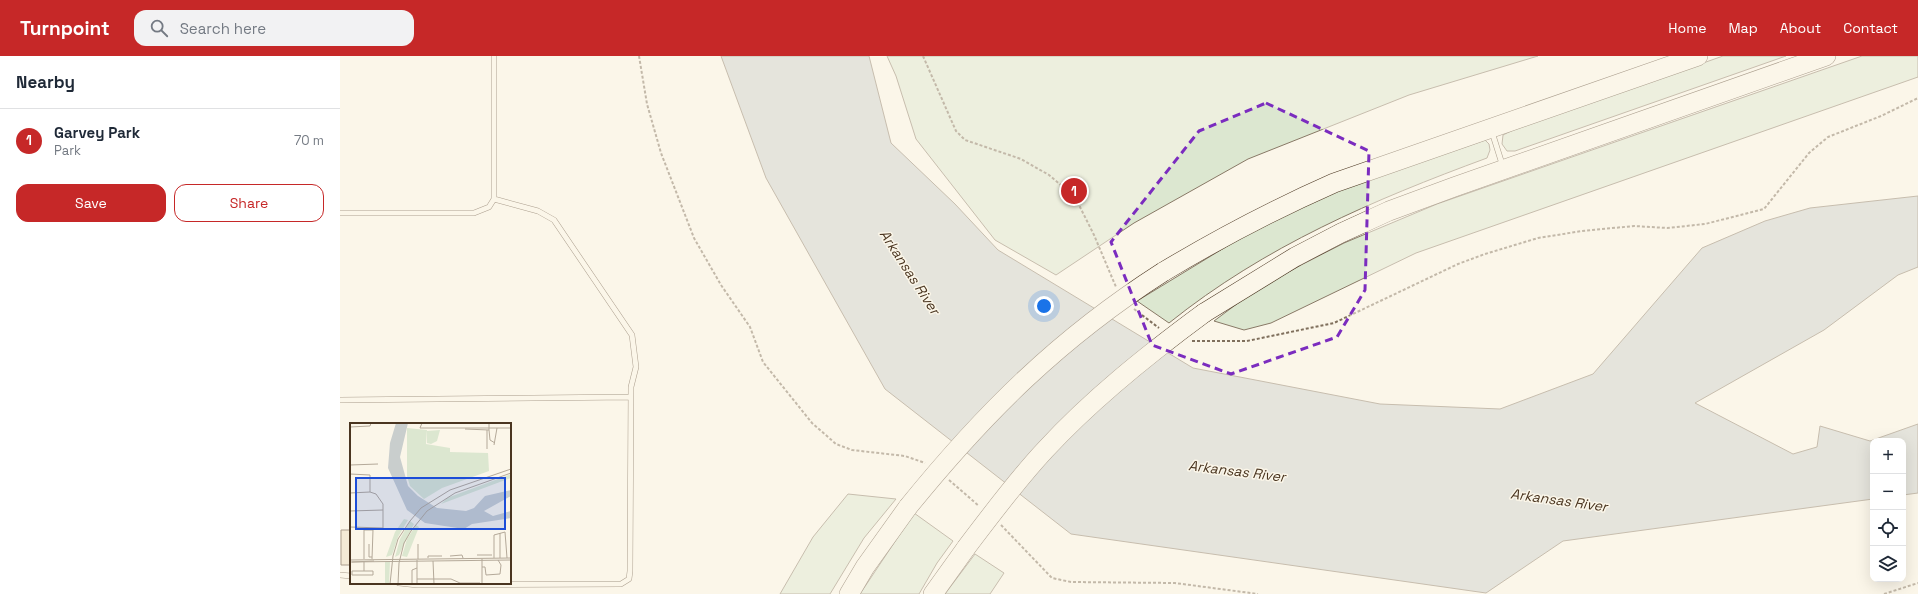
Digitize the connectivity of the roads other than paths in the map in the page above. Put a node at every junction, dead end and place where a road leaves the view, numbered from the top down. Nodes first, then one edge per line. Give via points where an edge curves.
1 (494, 56) edge
2 (1698, 56) edge
3 (1826, 56) edge
4 (1491, 127) junction
5 (1504, 170) junction
6 (494, 199) junction
7 (340, 213) edge
8 (631, 397) junction
9 (340, 400) edge
10 (340, 575) edge
11 (350, 576) edge
12 (408, 584) edge
13 (849, 594) edge
14 (933, 594) edge

1 - 6 lane
2 - 4 highway
3 - 5 highway
4 - 5 lane
4 - 13 highway, bridge via 1334,182 1292,201 1208,245 1114,304 1033,370 948,458 908,507
5 - 14 highway, bridge via 1389,211 1341,233 1295,257 1204,313 1139,362 1090,405 1045,450 1005,497
6 - 7 lane via 489,208 474,213
6 - 8 lane via 538,211 554,220 632,335 636,367
8 - 9 lane
8 - 12 lane via 629,579 621,584
10 - 11 lane

